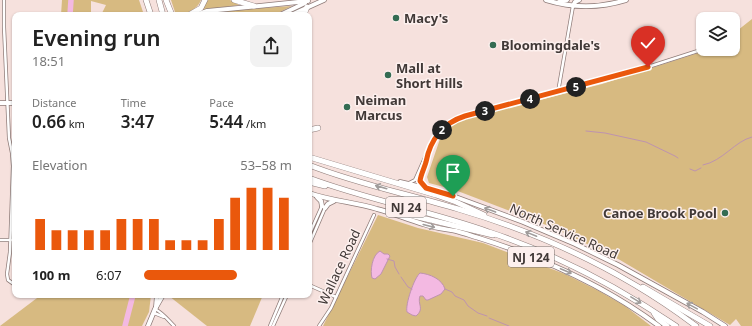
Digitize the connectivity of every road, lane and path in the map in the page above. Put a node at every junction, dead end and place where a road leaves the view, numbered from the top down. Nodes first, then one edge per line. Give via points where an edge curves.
1 (4, 0) edge
2 (158, 0) edge
3 (167, 0) edge
4 (205, 0) edge
5 (234, 0) edge
6 (309, 0) edge
7 (324, 0) edge
8 (546, 0) edge
9 (567, 0) edge
10 (579, 0) edge
11 (626, 0) edge
12 (554, 2) junction
13 (254, 6) junction
14 (573, 6) junction
15 (307, 7) junction
16 (162, 12) edge
17 (171, 12) edge
18 (194, 12) edge
19 (204, 12) edge
20 (286, 12) edge
21 (297, 12) edge
22 (305, 12) edge
23 (0, 27) edge
24 (4, 27) junction
25 (696, 52) edge
26 (558, 92) junction
27 (0, 103) edge
28 (7, 103) junction
29 (12, 103) edge
30 (318, 128) dead end
31 (312, 129) edge
32 (12, 153) edge
33 (312, 154) edge
34 (312, 158) edge
35 (426, 158) junction
36 (330, 163) junction
37 (312, 166) edge
38 (312, 179) edge
39 (385, 179) junction
40 (312, 183) edge
41 (406, 183) junction
42 (426, 188) junction
43 (312, 194) edge
44 (362, 194) junction
45 (315, 195) junction
46 (335, 200) junction
47 (323, 207) junction
48 (392, 213) junction
49 (374, 215) dead end
50 (12, 216) edge
51 (499, 222) junction
52 (312, 229) edge
53 (312, 237) edge
54 (503, 237) junction
55 (0, 240) edge
56 (11, 240) junction
57 (603, 267) junction
58 (12, 283) edge
59 (312, 286) edge
60 (336, 296) junction
61 (156, 298) edge
62 (161, 298) edge
63 (282, 298) edge
64 (286, 298) edge
65 (653, 310) junction
66 (154, 311) junction
67 (164, 317) junction
68 (148, 326) edge
69 (174, 326) edge
70 (270, 326) edge
71 (273, 326) edge
72 (319, 326) edge
73 (659, 326) edge
74 (667, 326) edge
75 (676, 326) edge
76 (696, 326) edge
77 (710, 326) edge
78 (725, 326) edge

1 - 24 street
2 - 16 highway
3 - 17 highway
4 - 18 highway
5 - 13 highway
6 - 13 main road
6 - 20 main road
7 - 15 main road
8 - 12 main road
9 - 12 main road
10 - 14 main road
11 - 14 main road via 602,5
12 - 14 main road
13 - 19 main road
14 - 26 street
15 - 21 main road
15 - 22 highway
23 - 24 street
24 - 28 street
25 - 26 street
26 - 35 street via 454,120 435,138
27 - 28 main road
28 - 29 main road
28 - 32 street
30 - 31 highway
33 - 36 highway
34 - 36 highway, NJ 124
35 - 41 street via 415,180
35 - 42 street via 420,181
36 - 39 highway, NJ 124
51 -> 37 highway, NJ 24
38 - 44 highway, NJ 24
39 - 41 main road, North Service Road / NJ 124
39 - 51 highway via 456,202
40 - 44 highway
41 - 42 main road, North Service Road / NJ 124
78 -> 42 main road, North Service Road / NJ 124 via 618,265 575,244 524,222
43 - 45 main road, NJ 124
44 - 54 highway, NJ 24
45 - 46 main road, NJ 124
45 - 47 main road
46 - 47 main road
46 - 48 main road, NJ 124
47 - 52 street
47 - 53 street
48 - 54 highway via 402,213
48 -> 73 main road, NJ 124 via 481,239 571,273 627,304
49 - 60 street, Wallace Road
50 - 56 street
57 -> 51 highway, NJ 24 via 562,246
54 -> 65 highway, NJ 24 via 576,267
55 - 56 street
56 - 58 street via 7,277
57 - 76 highway, NJ 24
57 - 77 highway via 649,290
59 - 60 street
60 - 72 street, Wallace Road
61 - 66 main road
62 - 66 main road
63 - 70 street
64 - 71 street
65 - 74 highway via 658,319
65 - 75 highway, NJ 24
66 - 67 street
66 - 67 street via 161,312
66 - 68 main road
67 - 69 street

